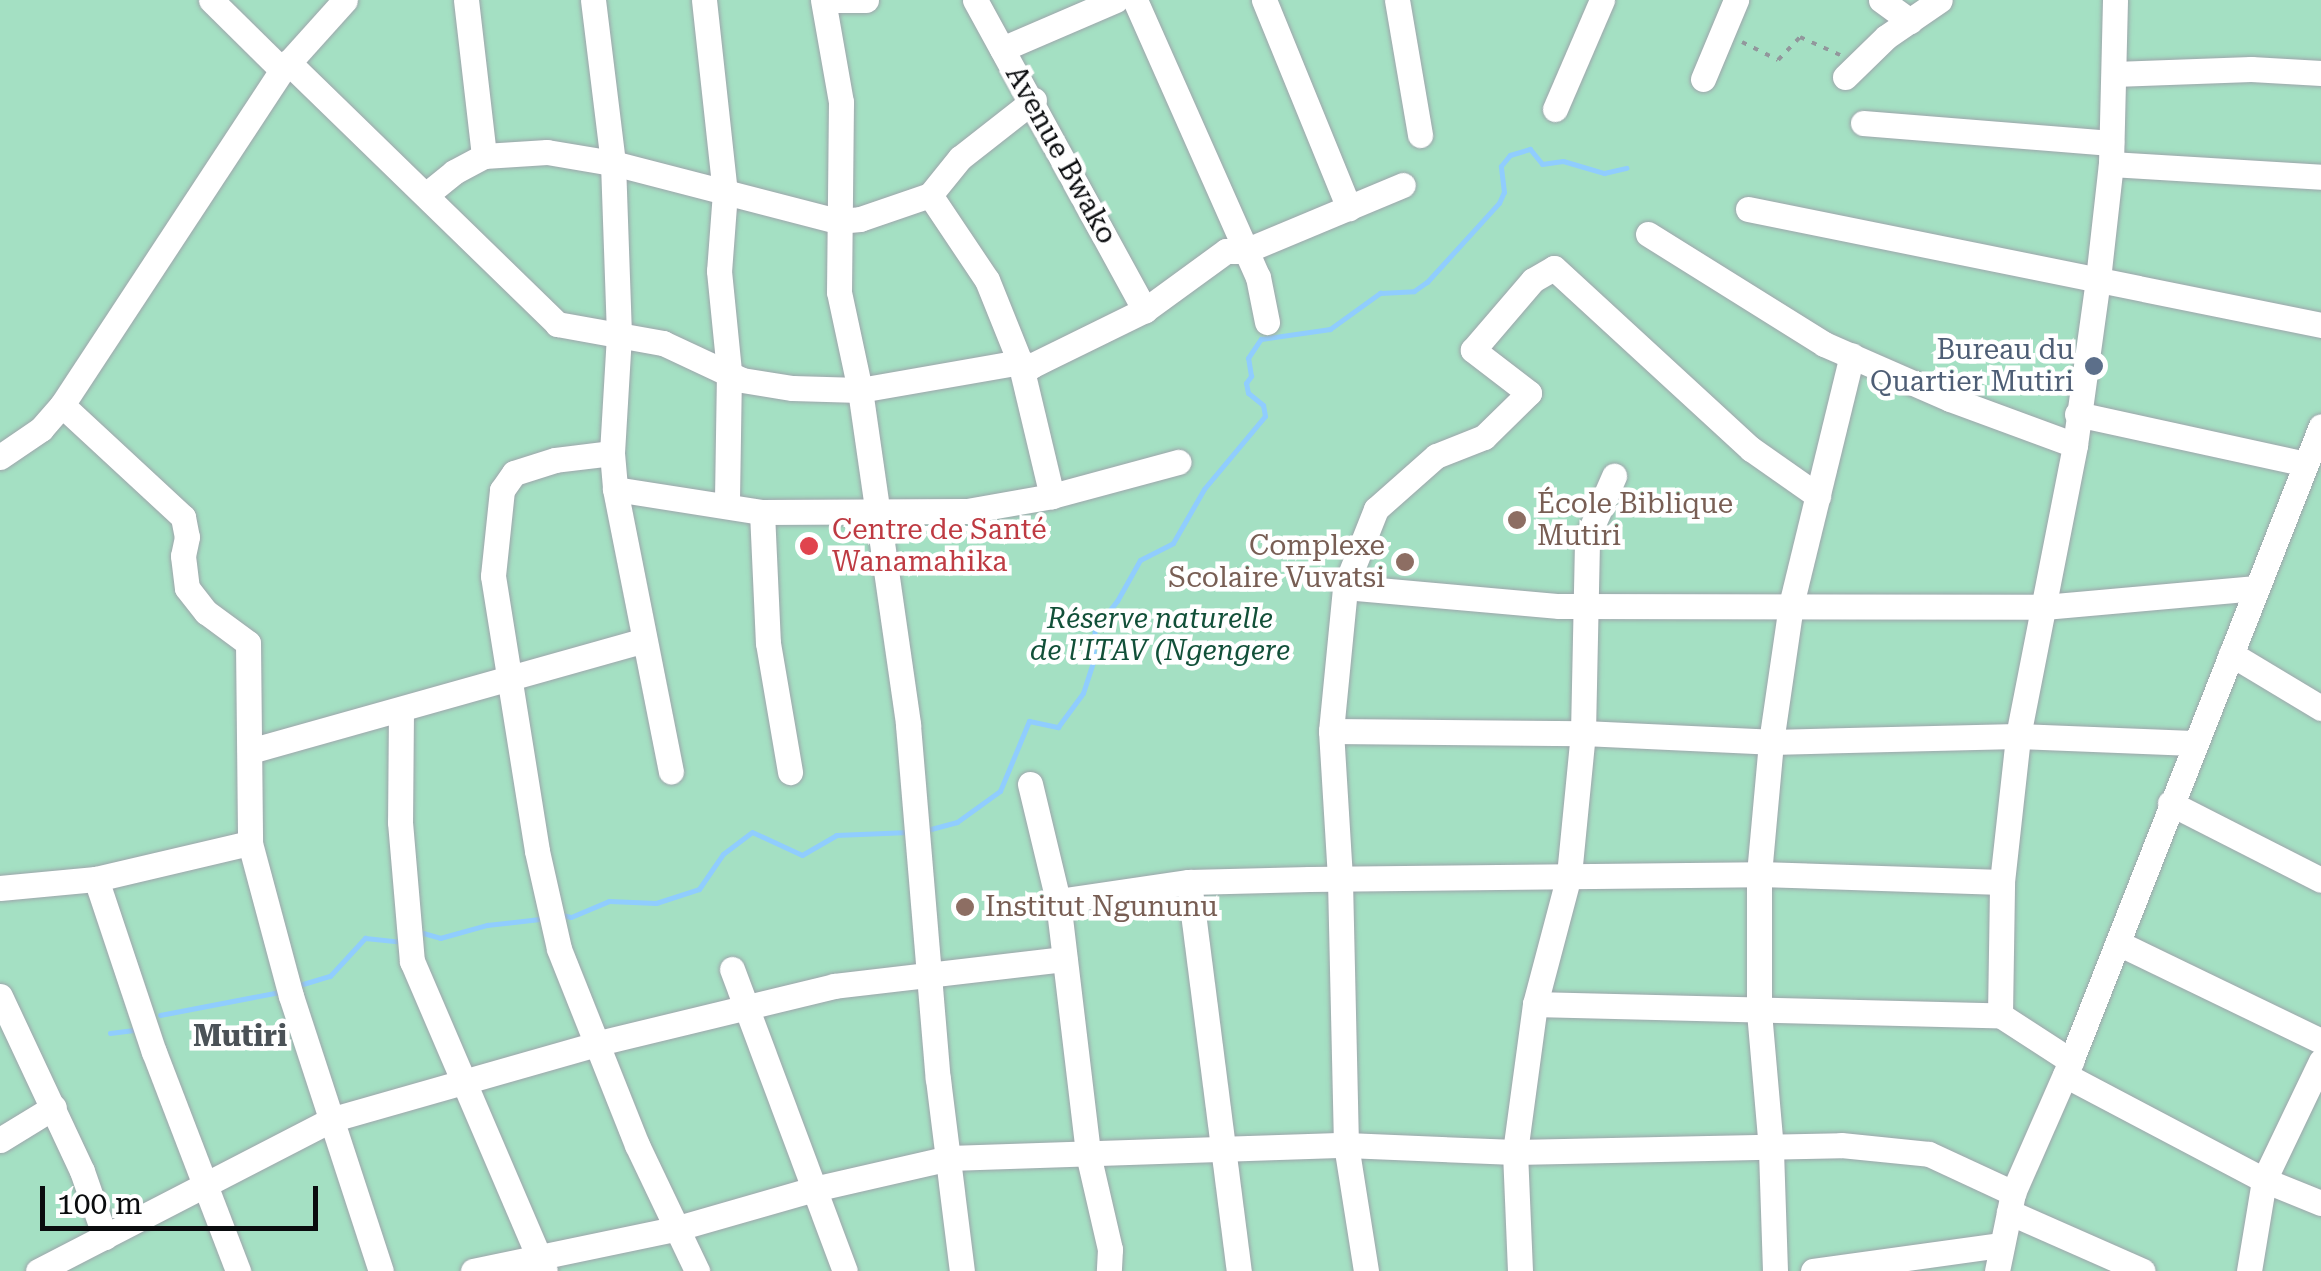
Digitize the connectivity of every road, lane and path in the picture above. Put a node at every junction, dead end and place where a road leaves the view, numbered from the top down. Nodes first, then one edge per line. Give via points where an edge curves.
1 (211, 0) edge
2 (346, 0) edge
3 (466, 0) edge
4 (594, 0) edge
5 (704, 0) edge
6 (824, 0) edge
7 (866, 0) edge
8 (975, 0) edge
9 (1116, 0) edge
10 (1135, 0) edge
11 (1264, 0) edge
12 (1396, 0) edge
13 (1602, 0) edge
14 (1736, 0) edge
15 (1881, 0) edge
16 (1940, 0) edge
17 (2115, 0) edge
18 (1910, 22) junction
19 (1722, 32) junction
20 (1002, 48) junction
21 (285, 66) junction
22 (1852, 69) joint
23 (2321, 73) edge
24 (2114, 74) junction
25 (1702, 78) dead end
26 (1034, 100) junction
27 (1555, 109) dead end
28 (1863, 122) dead end
29 (1420, 136) dead end
30 (2111, 154) junction
31 (484, 156) junction
32 (614, 162) junction
33 (2321, 176) edge
34 (1403, 185) dead end
35 (725, 192) junction
36 (427, 194) junction
37 (930, 195) junction
38 (1349, 208) junction
39 (1748, 209) dead end
40 (838, 221) junction
41 (1648, 234) dead end
42 (1244, 252) junction
43 (2098, 279) junction
44 (1145, 310) junction
45 (1267, 322) dead end
46 (2321, 324) edge
47 (619, 336) junction
48 (1852, 355) junction
49 (1020, 362) junction
50 (729, 372) junction
51 (860, 390) junction
52 (62, 405) junction
53 (2077, 414) junction
54 (2321, 426) edge
55 (2075, 445) junction
56 (612, 453) junction
57 (0, 457) edge
58 (1178, 462) dead end
59 (2306, 464) junction
60 (1614, 476) dead end
61 (615, 489) junction
62 (1052, 496) junction
63 (1818, 496) junction
64 (728, 505) junction
65 (762, 512) junction
66 (876, 514) junction
67 (1345, 587) junction
68 (2256, 588) junction
69 (1791, 605) junction
70 (1586, 606) junction
71 (2044, 606) junction
72 (642, 640) junction
73 (2231, 654) junction
74 (511, 680) junction
75 (2321, 708) edge
76 (400, 711) junction
77 (1331, 731) junction
78 (1584, 733) junction
79 (2018, 736) junction
80 (1770, 742) junction
81 (2193, 743) junction
82 (250, 751) junction
83 (671, 772) dead end
84 (790, 772) dead end
85 (1030, 784) dead end
86 (2170, 803) junction
87 (250, 842) junction
88 (1568, 874) junction
89 (1760, 874) junction
90 (1340, 878) junction
91 (96, 879) junction
92 (2321, 880) edge
93 (1189, 882) junction
94 (2002, 882) junction
95 (0, 888) edge
96 (1058, 902) junction
97 (2118, 943) junction
98 (1064, 959) junction
99 (732, 969) dead end
100 (930, 972) junction
101 (0, 996) edge
102 (1535, 1004) junction
103 (745, 1010) junction
104 (1759, 1012) junction
105 (2000, 1015) junction
106 (2321, 1042) edge
107 (599, 1043) junction
108 (2321, 1062) edge
109 (2068, 1068) junction
110 (462, 1080) junction
111 (54, 1107) junction
112 (333, 1119) junction
113 (0, 1140) edge
114 (1346, 1145) junction
115 (1771, 1149) junction
116 (1220, 1152) junction
117 (1515, 1152) junction
118 (1088, 1154) junction
119 (949, 1158) junction
120 (2264, 1180) junction
121 (202, 1185) junction
122 (814, 1189) junction
123 (2011, 1202) junction
124 (2321, 1203) edge
125 (678, 1228) junction
126 (105, 1237) junction
127 (2001, 1245) junction
128 (542, 1263) edge
129 (38, 1271) edge
130 (238, 1271) edge
131 (382, 1271) edge
132 (473, 1271) edge
133 (697, 1271) edge
134 (845, 1271) edge
135 (962, 1271) edge
136 (1109, 1271) edge
137 (1239, 1271) edge
138 (1366, 1271) edge
139 (1520, 1271) edge
140 (1775, 1271) edge
141 (1813, 1271) edge
142 (1997, 1271) edge
143 (2144, 1271) edge
144 (2249, 1271) edge

1 - 21 street
2 - 21 street
3 - 31 street
4 - 32 street
5 - 35 street
6 - 7 street
6 - 40 street via 841,102
8 - 20 street, Avenue Bwako
9 - 20 street
10 - 42 street
11 - 38 street
12 - 29 street
13 - 27 street
14 - 19 street
15 - 18 street
16 - 18 street
17 - 24 street
18 - 22 street
19 - 22 path via 1778,60 1800,38
19 - 25 street
20 - 26 street, Avenue Bwako
21 - 36 street
21 - 52 street
23 - 24 street
24 - 30 street
26 - 37 street via 960,158
26 - 44 street, Avenue Bwako
28 - 30 street
30 - 33 street
30 - 43 street
31 - 32 street via 547,152
31 - 36 street
32 - 35 street
32 - 47 street
34 - 38 street
35 - 40 street
35 - 50 street via 718,271
36 - 47 street via 558,324
37 - 40 street
37 - 49 street via 987,280
38 - 42 street
39 - 43 street
40 - 51 street via 840,292
41 - 48 street
42 - 44 street via 1226,252
42 - 45 street via 1258,277
43 - 46 street
43 - 53 street
44 - 49 street via 1031,366
47 - 50 street via 664,343
47 - 56 street
48 - 55 street
48 - 63 street
49 - 51 street
49 - 62 street
50 - 51 street via 792,388
50 - 64 street
51 - 66 street
52 - 57 street via 41,430
52 - 82 street via 183,517 187,588 206,612 248,643
53 - 55 street
53 - 59 street
54 - 59 street
55 - 71 street
56 - 61 street
56 - 74 street via 514,473 502,490 493,576
58 - 62 street
59 - 68 street
60 - 70 street via 1587,538
61 - 64 street
61 - 72 street
62 - 66 street via 967,511
63 - 67 street via 1751,449 1554,268 1533,280 1473,350 1529,393 1484,437 1436,456 1376,509
63 - 69 street
64 - 65 street
65 - 66 street
65 - 84 street via 768,643
66 - 100 street via 908,725
67 - 70 street
67 - 77 street
68 - 71 street
68 - 73 street
69 - 70 street
69 - 71 street
69 - 80 street
70 - 78 street
71 - 79 street
72 - 74 street
72 - 83 street
73 - 75 street
73 - 81 street
74 - 76 street
74 - 107 street via 544,892 559,949
76 - 82 street
76 - 110 street via 400,822 412,962
77 - 78 street
77 - 90 street
78 - 80 street
78 - 88 street
79 - 80 street
79 - 81 street
79 - 94 street
80 - 89 street
81 - 86 street
82 - 87 street
85 - 96 street
86 - 92 street
86 - 97 street
87 - 91 street
87 - 112 street
88 - 89 street
88 - 90 street
88 - 102 street
89 - 94 street
89 - 104 street
90 - 93 street
90 - 114 street
91 - 95 street
91 - 121 street
93 - 96 street
93 - 116 street
94 - 105 street
96 - 98 street
97 - 106 street
97 - 109 street
98 - 100 street
98 - 118 street
99 - 103 street
100 - 103 street via 834,986
100 - 119 street
101 - 111 street
102 - 104 street
102 - 117 street
103 - 107 street
103 - 122 street
104 - 105 street
104 - 115 street
105 - 109 street
107 - 110 street
107 - 125 street via 637,1145
108 - 120 street
109 - 120 street
109 - 123 street
110 - 112 street
110 - 128 street
111 - 113 street
111 - 126 street
112 - 121 street
112 - 131 street
114 - 116 street
114 - 117 street
114 - 138 street
115 - 117 street
115 - 123 street via 1841,1145 1929,1154
115 - 140 street
116 - 118 street
116 - 137 street
117 - 139 street
118 - 119 street
118 - 136 street
119 - 122 street
119 - 135 street
120 - 124 street
120 - 144 street
121 - 126 street
121 - 130 street
122 - 125 street
122 - 134 street
123 - 127 street
123 - 143 street
125 - 128 street
125 - 133 street
126 - 129 street
127 - 141 street
127 - 142 street
128 - 132 street

